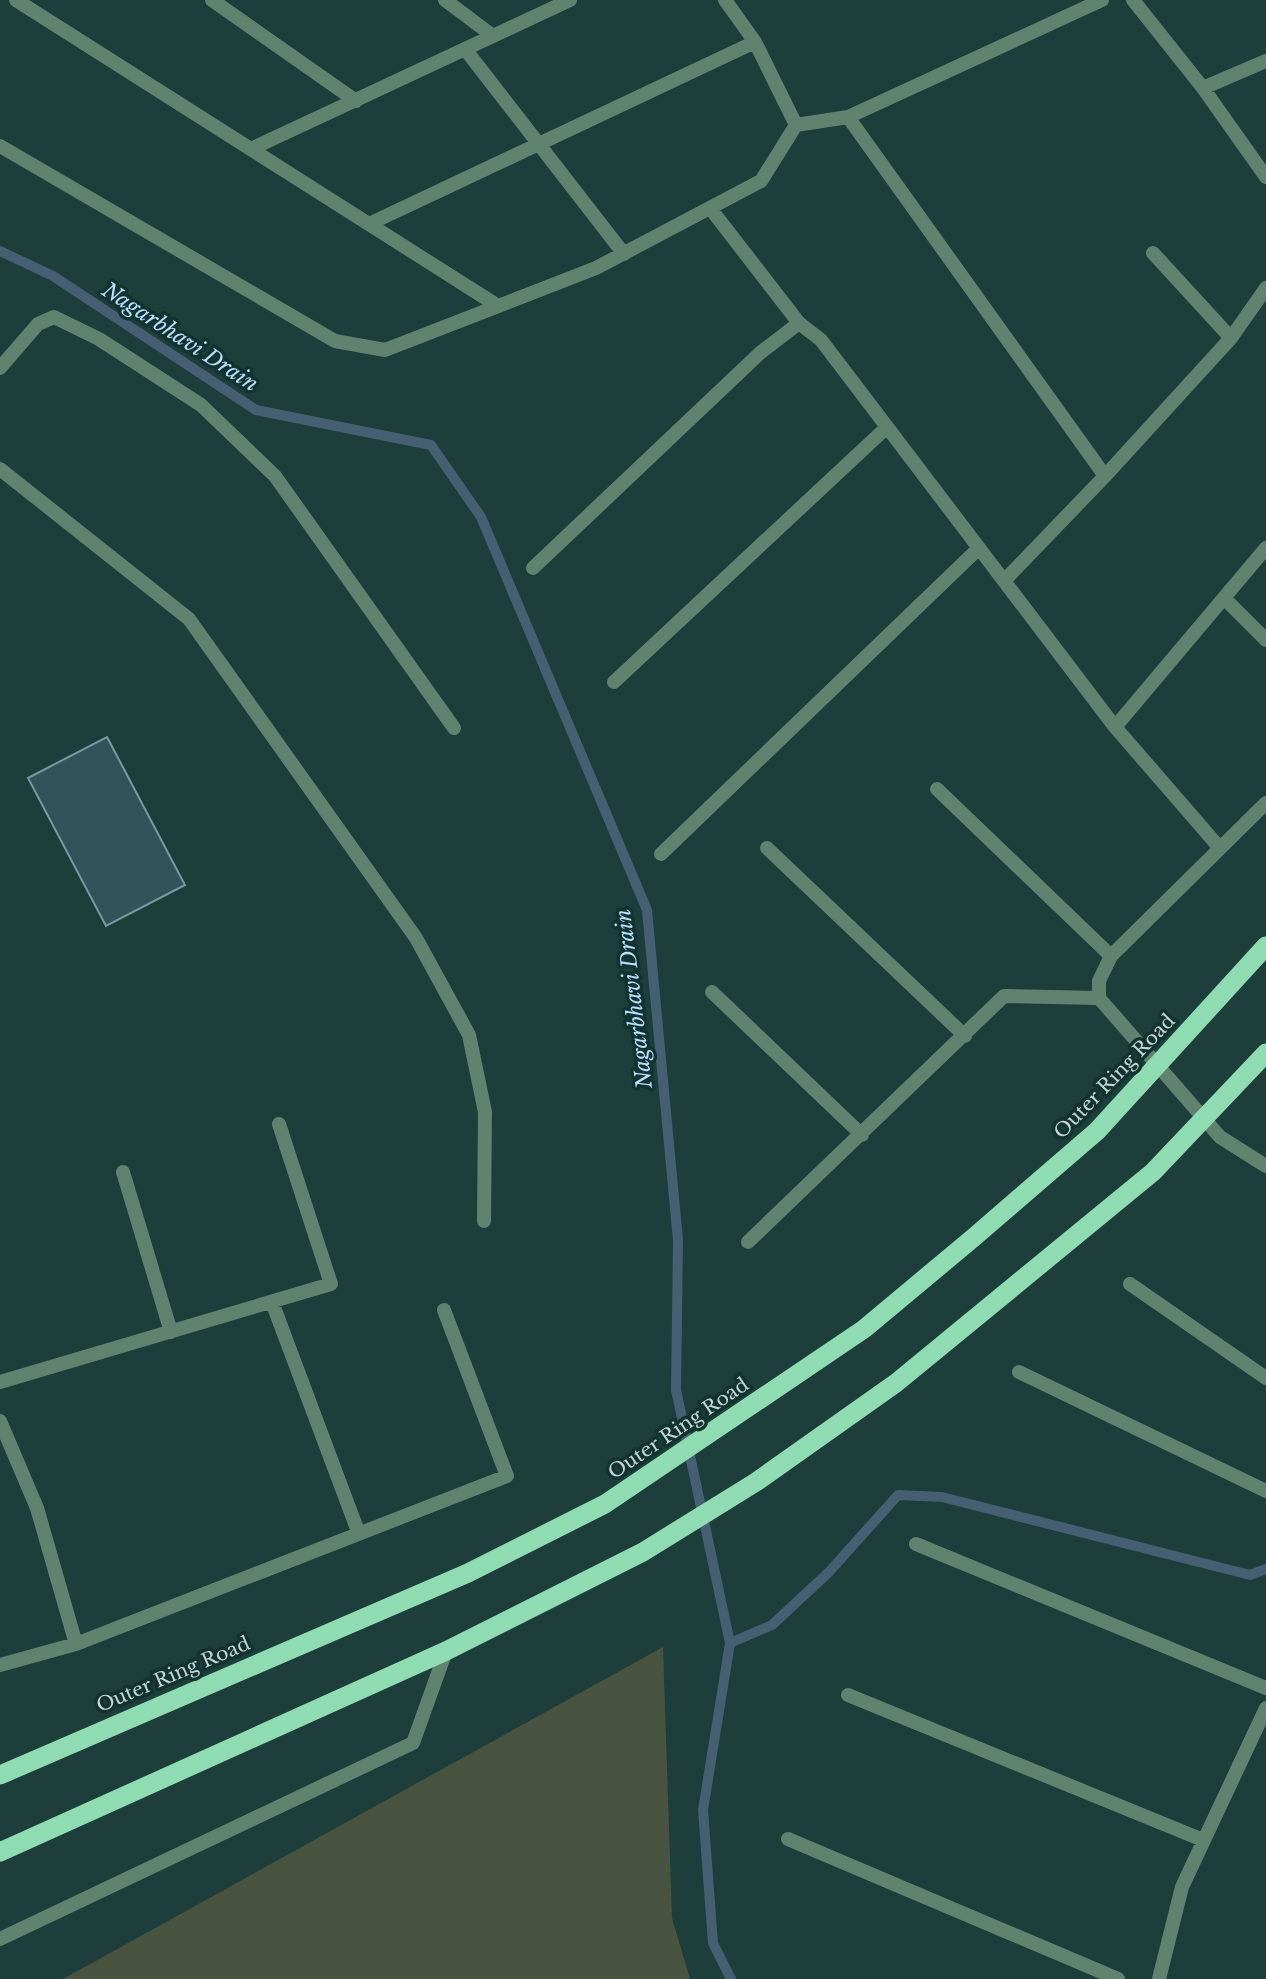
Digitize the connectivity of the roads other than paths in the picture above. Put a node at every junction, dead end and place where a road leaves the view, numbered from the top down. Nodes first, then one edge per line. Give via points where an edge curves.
1 (16, 0) edge
2 (212, 0) edge
3 (445, 0) edge
4 (570, 0) edge
5 (725, 0) edge
6 (1102, 0) edge
7 (1133, 0) edge
8 (32, 4) edge
9 (493, 36) junction
10 (755, 42) junction
11 (465, 49) junction
12 (1266, 61) edge
13 (1203, 88) junction
14 (356, 101) junction
15 (848, 117) junction
16 (796, 125) junction
17 (538, 144) junction
18 (0, 146) edge
19 (251, 149) junction
20 (1266, 177) edge
21 (710, 208) junction
22 (369, 224) junction
23 (1153, 253) dead end
24 (624, 254) junction
25 (1266, 288) edge
26 (498, 306) junction
27 (799, 323) junction
28 (1231, 338) junction
29 (0, 368) edge
30 (886, 428) junction
31 (0, 469) edge
32 (1104, 476) junction
33 (979, 548) junction
34 (1266, 548) edge
35 (533, 568) dead end
36 (1004, 581) junction
37 (1224, 598) junction
38 (1266, 640) edge
39 (614, 682) dead end
40 (1115, 727) junction
41 (454, 728) dead end
42 (937, 789) dead end
43 (1266, 803) edge
44 (1219, 847) junction
45 (767, 848) dead end
46 (660, 854) dead end
47 (1266, 946) edge
48 (1111, 956) junction
49 (712, 992) dead end
50 (1099, 998) junction
51 (965, 1036) junction
52 (1266, 1053) edge
53 (279, 1124) dead end
54 (862, 1135) junction
55 (1266, 1166) edge
56 (123, 1172) dead end
57 (484, 1221) dead end
58 (748, 1242) dead end
59 (1130, 1284) dead end
60 (272, 1302) junction
61 (444, 1310) dead end
62 (171, 1332) junction
63 (1019, 1372) dead end
64 (1266, 1378) edge
65 (0, 1382) edge
66 (0, 1421) edge
67 (1266, 1491) edge
68 (359, 1534) junction
69 (916, 1544) dead end
70 (76, 1644) junction
71 (446, 1651) junction
72 (0, 1665) edge
73 (1266, 1688) edge
74 (848, 1695) dead end
75 (1266, 1708) edge
76 (0, 1774) edge
77 (788, 1839) dead end
78 (1203, 1840) junction
79 (0, 1853) edge
80 (0, 1940) edge
81 (1118, 1979) edge
82 (1159, 1979) edge

1 - 8 street
2 - 14 street
3 - 9 street
4 - 9 street
5 - 10 street
6 - 15 street
7 - 13 street
8 - 19 street
9 - 11 street
10 - 16 street
10 - 17 street
11 - 14 street
11 - 17 street
12 - 13 street
13 - 20 street
14 - 19 street
15 - 16 street
15 - 32 street
16 - 21 street via 761,181
17 - 22 street
17 - 24 street
18 - 26 street via 335,341 385,350
19 - 22 street
21 - 24 street
21 - 27 street
22 - 26 street
23 - 28 street
24 - 26 street
25 - 28 street
27 - 30 street via 821,340
27 - 35 street via 760,353
28 - 32 street
29 - 41 street via 38,324 54,317 99,339 201,405 275,476
30 - 33 street
30 - 39 street
31 - 57 street via 189,619 416,938 469,1035 485,1112
32 - 36 street
33 - 36 street
33 - 46 street
34 - 37 street
36 - 40 street
37 - 38 street
37 - 40 street
40 - 44 street
42 - 48 street
43 - 44 street
44 - 48 street
45 - 51 street
47 - 76 highway, Outer Ring Road via 1097,1131 864,1329 605,1504 468,1573
48 - 50 street via 1099,981
49 - 54 street
50 - 51 street via 1004,996
50 - 55 street via 1220,1137
51 - 54 street
52 - 71 highway via 1153,1172 897,1383 756,1482 643,1552
53 - 60 street via 331,1284
54 - 58 street
56 - 62 street
59 - 64 street
60 - 62 street
60 - 68 street
61 - 68 street via 507,1476
62 - 65 street
63 - 67 street
66 - 70 street via 37,1508
68 - 70 street
69 - 73 street
70 - 72 street
71 - 79 highway
71 - 80 street via 413,1742
74 - 78 street
75 - 78 street
77 - 81 street
78 - 82 street via 1182,1887

